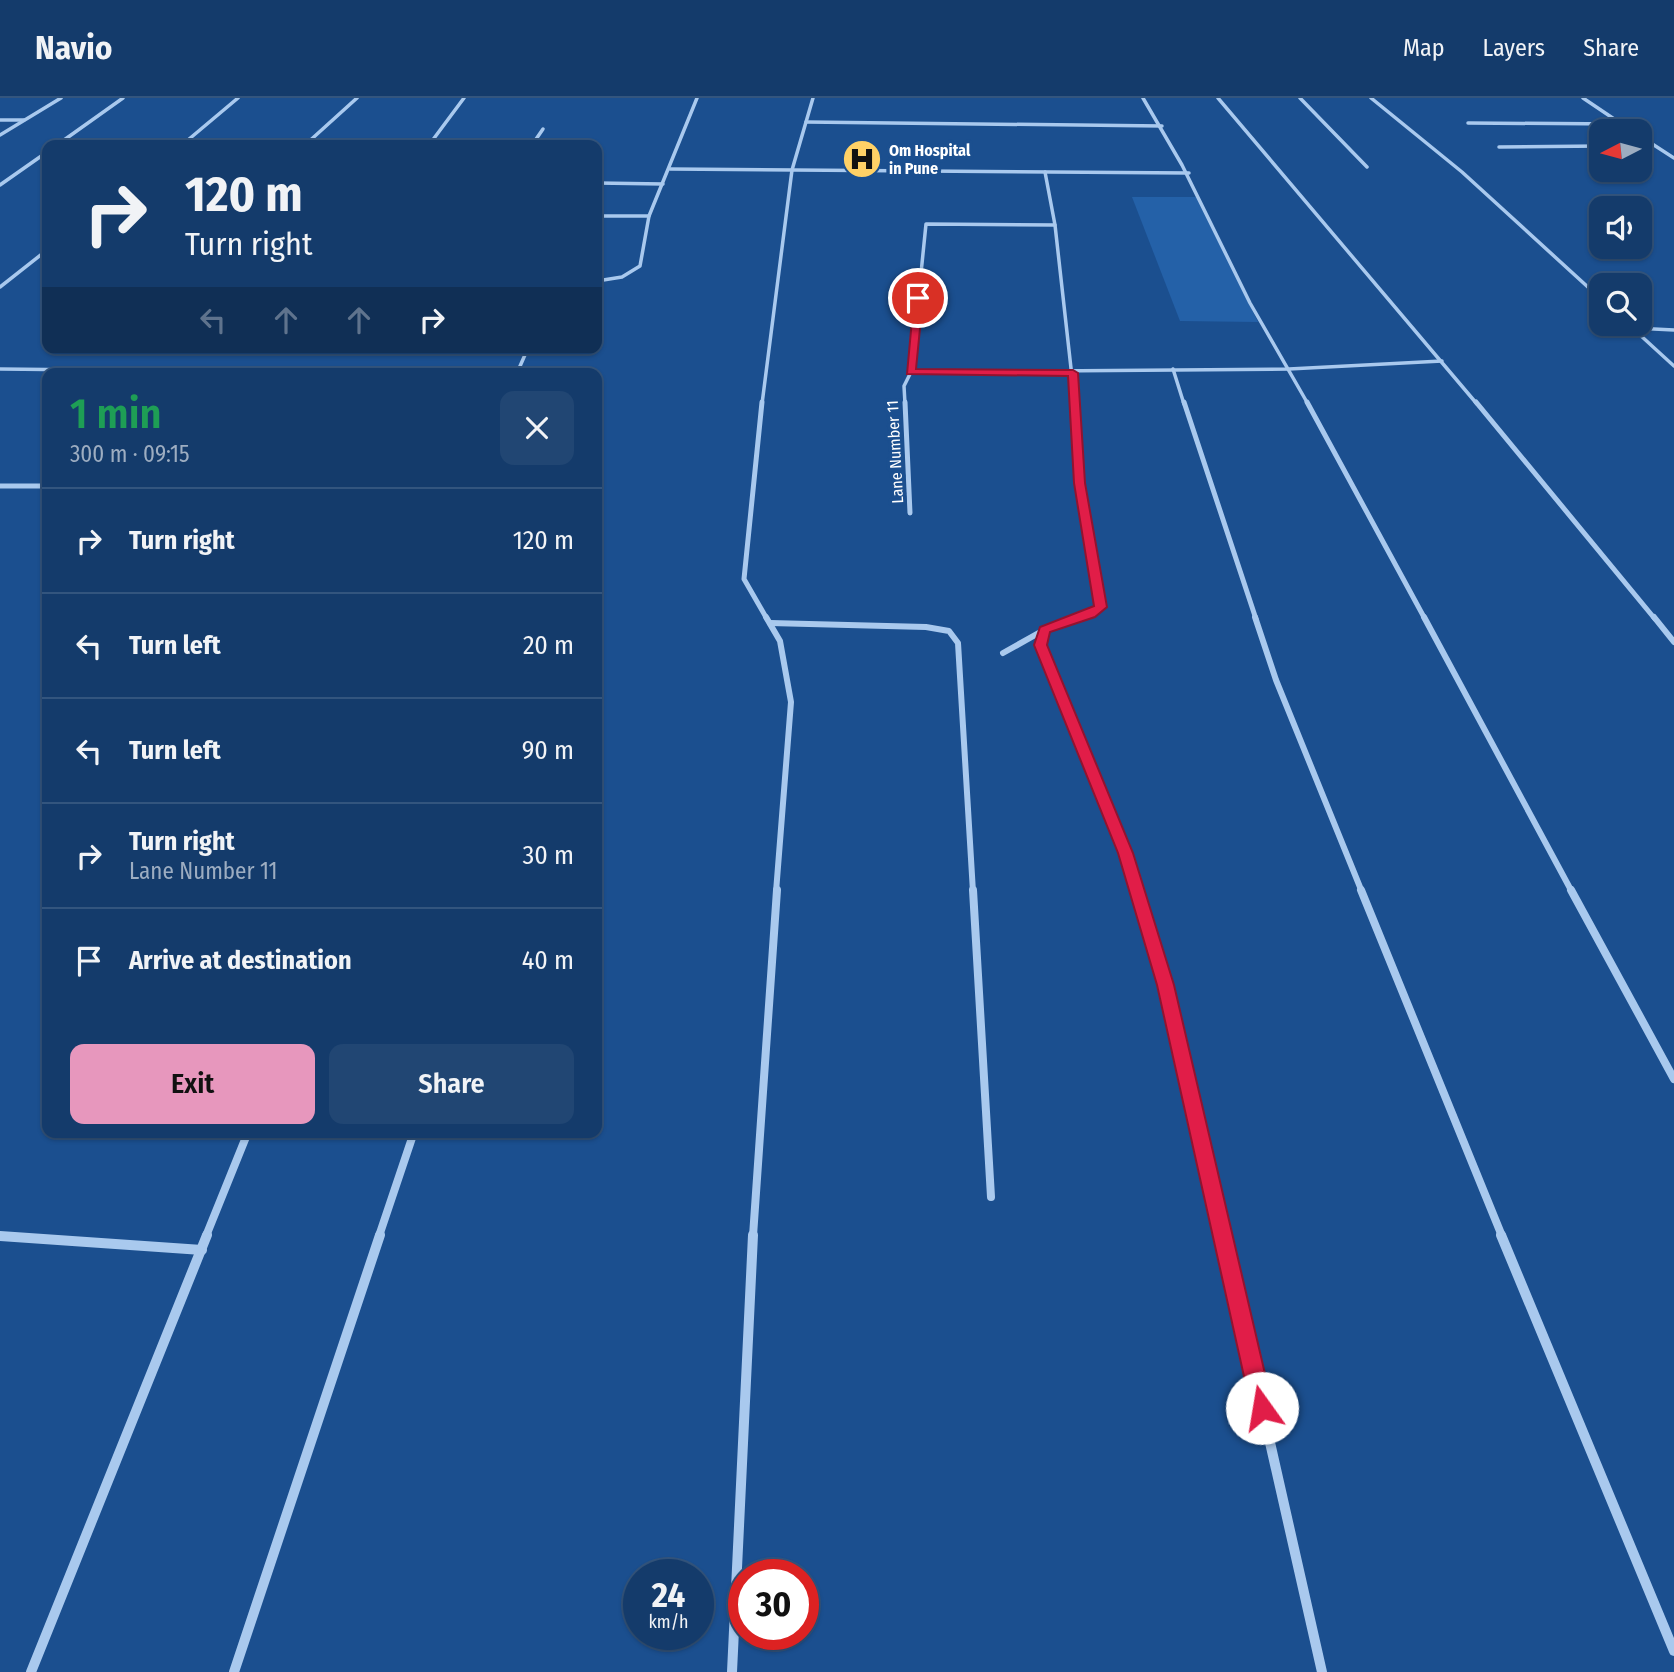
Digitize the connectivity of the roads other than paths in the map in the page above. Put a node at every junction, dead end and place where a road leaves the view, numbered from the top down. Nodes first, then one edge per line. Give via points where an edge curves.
1 (61, 98) edge
2 (124, 98) edge
3 (238, 98) edge
4 (357, 98) edge
5 (464, 98) edge
6 (697, 98) edge
7 (813, 98) edge
8 (1143, 98) edge
9 (1218, 98) edge
10 (1300, 98) edge
11 (1371, 98) edge
12 (1583, 98) edge
13 (1613, 119) edge
14 (0, 120) edge
15 (25, 120) junction
16 (806, 122) junction
17 (1468, 122) dead end
18 (1589, 124) edge
19 (1162, 126) junction
20 (543, 129) dead end
21 (0, 135) edge
22 (64, 140) edge
23 (188, 140) edge
24 (311, 140) edge
25 (433, 140) edge
26 (535, 140) edge
27 (1654, 145) edge
28 (1589, 146) edge
29 (1499, 147) dead end
30 (42, 156) edge
31 (1674, 158) edge
32 (1367, 167) dead end
33 (670, 169) junction
34 (792, 170) junction
35 (1045, 172) junction
36 (1189, 173) junction
37 (602, 183) edge
38 (663, 184) junction
39 (0, 185) edge
40 (602, 216) edge
41 (649, 216) junction
42 (1055, 225) junction
43 (42, 254) edge
44 (602, 280) edge
45 (0, 287) edge
46 (1589, 288) edge
47 (1652, 329) edge
48 (1674, 330) edge
49 (1642, 336) edge
50 (1441, 361) junction
51 (1674, 366) edge
52 (0, 369) edge
53 (42, 369) edge
54 (1172, 369) junction
55 (1289, 369) junction
56 (911, 372) junction
57 (1073, 373) junction
58 (0, 486) edge
59 (42, 486) edge
60 (910, 513) dead end
61 (770, 623) junction
62 (1044, 630) junction
63 (1674, 642) edge
64 (1003, 653) dead end
65 (1674, 1079) edge
66 (246, 1138) edge
67 (412, 1138) edge
68 (991, 1197) dead end
69 (0, 1236) edge
70 (202, 1250) junction
71 (1674, 1651) edge
72 (31, 1672) edge
73 (234, 1672) edge
74 (732, 1672) edge
75 (1322, 1672) edge

1 - 15 street
2 - 22 street
3 - 23 street
4 - 24 street
5 - 25 street
6 - 33 street
7 - 16 street
8 - 19 street
9 - 50 street
10 - 32 street
11 - 46 street via 1462,172
12 - 13 street
14 - 15 street
15 - 21 street
16 - 19 street
16 - 34 street
17 - 18 street
19 - 36 street
20 - 26 street
27 - 31 street
28 - 29 street
30 - 39 street
33 - 34 street
33 - 38 street
34 - 35 street
34 - 61 street via 766,361 744,579
35 - 36 street
35 - 42 street
36 - 55 street via 1264,331
37 - 38 street
38 - 41 street
40 - 41 street
41 - 44 street via 640,266 622,277
42 - 56 street, Lane Number 11 via 926,224
42 - 57 street
43 - 45 street
47 - 48 street
49 - 51 street
50 - 55 street
50 - 63 street
52 - 53 street
54 - 55 street
54 - 57 street
54 - 71 street via 1276,680
55 - 65 street
56 - 57 street
56 - 60 street, Lane Number 11 via 904,386
57 - 62 street via 1079,483 1101,607
58 - 59 street
61 - 68 street via 926,628 949,631 958,643
61 - 74 street via 780,641 791,702 758,1130
62 - 64 street
62 - 75 street via 1040,645 1126,853 1166,985
66 - 70 street
67 - 73 street
69 - 70 street
70 - 72 street

